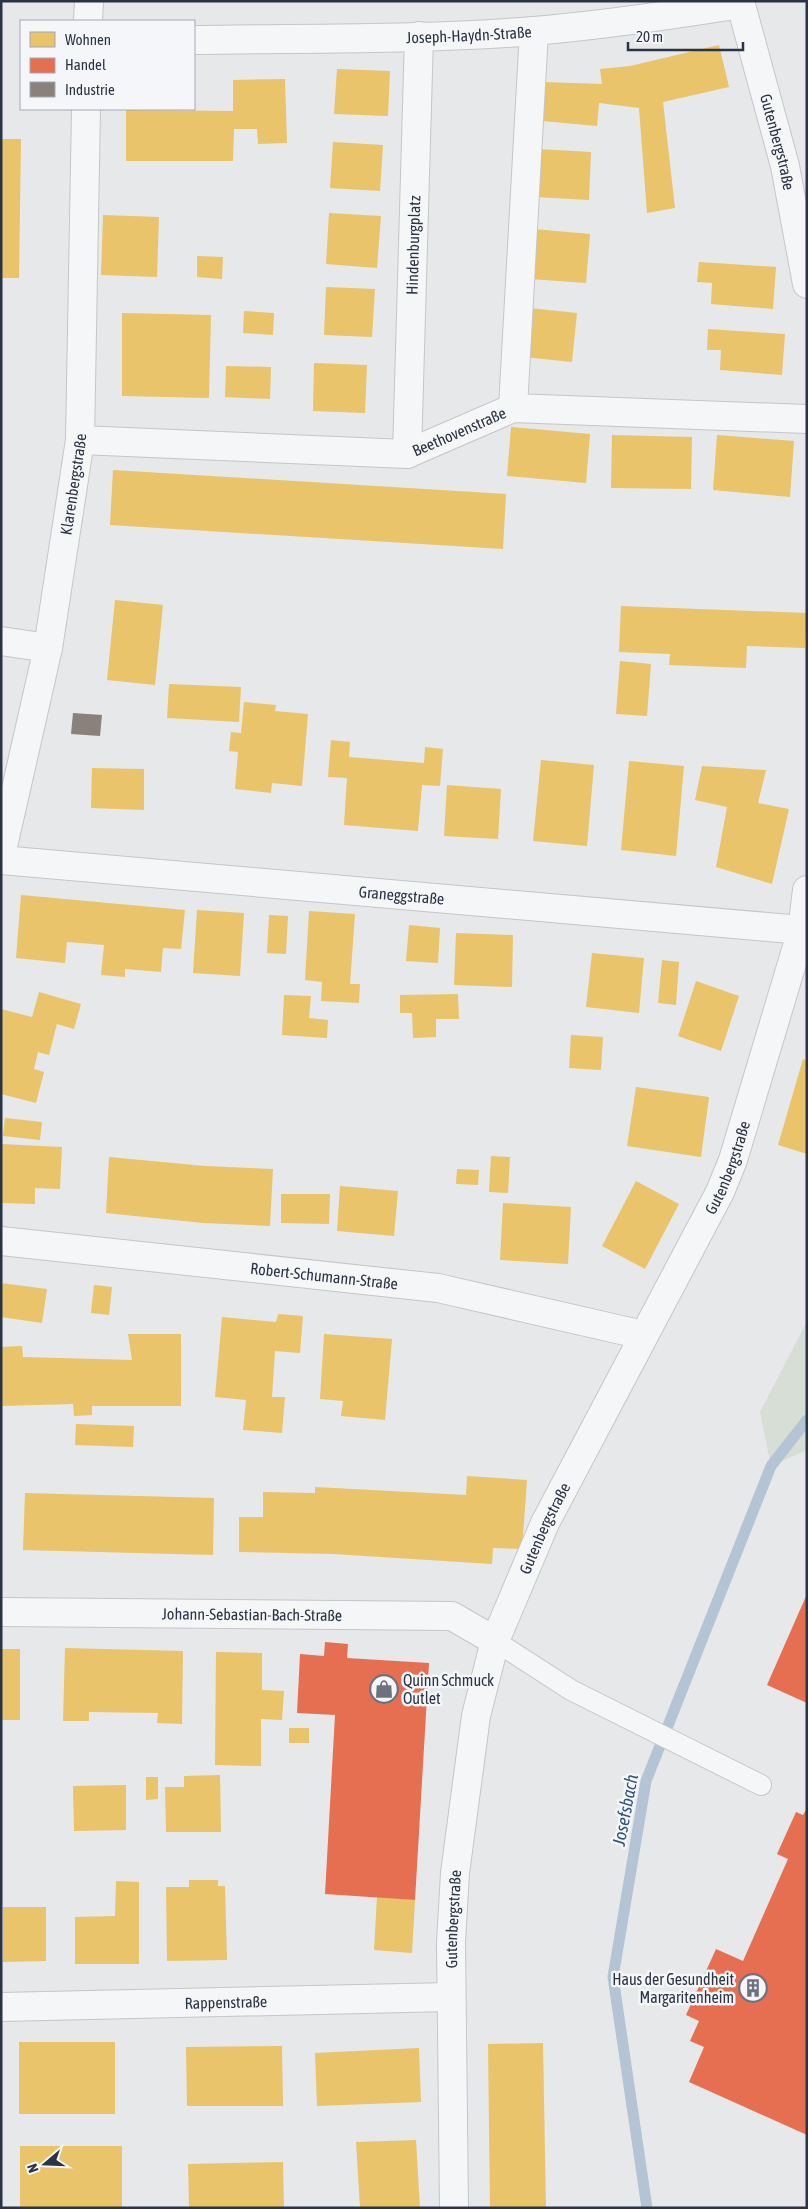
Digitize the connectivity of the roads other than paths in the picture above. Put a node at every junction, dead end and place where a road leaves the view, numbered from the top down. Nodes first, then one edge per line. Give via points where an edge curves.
1 (89, 1) edge
2 (741, 3) edge
3 (88, 20) edge
4 (534, 31) junction
5 (419, 36) junction
6 (195, 40) edge
7 (86, 110) edge
8 (807, 284) edge
9 (513, 408) junction
10 (807, 419) edge
11 (80, 440) junction
12 (407, 454) junction
13 (1, 641) edge
14 (48, 648) junction
15 (1, 855) edge
16 (1, 860) edge
17 (807, 890) edge
18 (802, 930) junction
19 (1, 1241) edge
20 (643, 1335) junction
21 (1, 1612) edge
22 (495, 1641) junction
23 (761, 1785) dead end
24 (451, 1997) junction
25 (1, 2006) edge
26 (454, 2208) edge

1 - 3 street
2 - 4 street, Joseph-Haydn-Straße via 646,19
2 - 8 street, Gutenbergstraße via 785,166
4 - 5 street, Joseph-Haydn-Straße
4 - 9 street
5 - 6 street, Joseph-Haydn-Straße
5 - 12 street, Hindenburgplatz
7 - 11 street, Klarenbergstraße
9 - 10 street, Beethovenstraße
9 - 12 street, Beethovenstraße
11 - 12 street, Beethovenstraße
11 - 14 street, Klarenbergstraße
13 - 14 street
14 - 15 street, Klarenbergstraße
16 - 18 street, Graneggstraße
17 - 18 street, Gutenbergstraße
18 - 20 street, Gutenbergstraße via 733,1160 720,1192
19 - 20 street, Robert-Schumann-Straße via 438,1288
20 - 22 street, Gutenbergstraße via 545,1523
21 - 22 street, Johann-Sebastian-Bach-Straße via 452,1616
22 - 23 lane via 571,1690
22 - 24 street, Gutenbergstraße via 476,1716 454,1873
24 - 25 street, Rappenstraße
24 - 26 street, Gutenbergstraße

